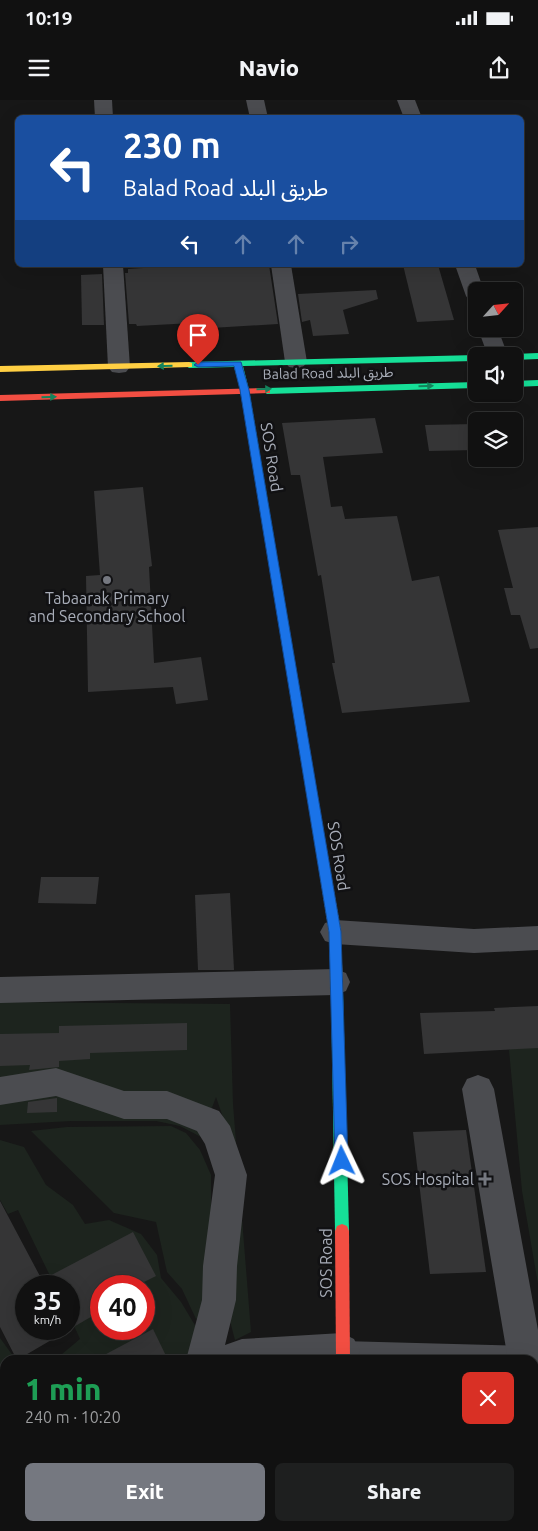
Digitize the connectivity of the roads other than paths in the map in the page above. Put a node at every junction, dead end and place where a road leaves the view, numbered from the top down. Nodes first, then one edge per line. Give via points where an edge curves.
1 (103, 100) edge
2 (255, 100) edge
3 (406, 100) edge
4 (104, 115) edge
5 (258, 115) edge
6 (412, 115) edge
7 (114, 267) edge
8 (281, 267) edge
9 (466, 267) edge
10 (471, 282) edge
11 (538, 356) edge
12 (523, 357) edge
13 (468, 358) edge
14 (296, 362) junction
15 (238, 364) junction
16 (119, 367) junction
17 (0, 369) edge
18 (538, 383) edge
19 (468, 384) edge
20 (523, 384) edge
21 (245, 390) junction
22 (0, 398) edge
23 (335, 932) junction
24 (538, 938) edge
25 (335, 982) junction
26 (0, 990) edge
27 (478, 1089) dead end
28 (0, 1092) edge
29 (205, 1355) edge
30 (342, 1355) edge
31 (530, 1355) edge

1 - 4 street
2 - 5 street
3 - 6 street
7 - 16 street
8 - 14 street
9 - 10 street
11 - 12 main road
13 - 14 main road, Balad Road طريق البلد
14 - 15 main road, Balad Road طريق البلد
15 -> 16 main road, Balad Road طريق البلد
15 - 21 main road, SOS Road
16 - 17 main road, Balad Road طريق البلد
18 - 20 main road
21 -> 19 main road, Balad Road طريق البلد
22 -> 21 main road, Balad Road طريق البلد
21 - 23 main road, SOS Road
23 - 24 street via 474,941
23 - 25 main road, SOS Road
25 - 26 street
25 - 30 main road, SOS Road via 342,1161
27 - 31 street
28 - 29 street via 56,1082 124,1105 167,1105 208,1121 219,1138 231,1174 220,1266 220,1300

